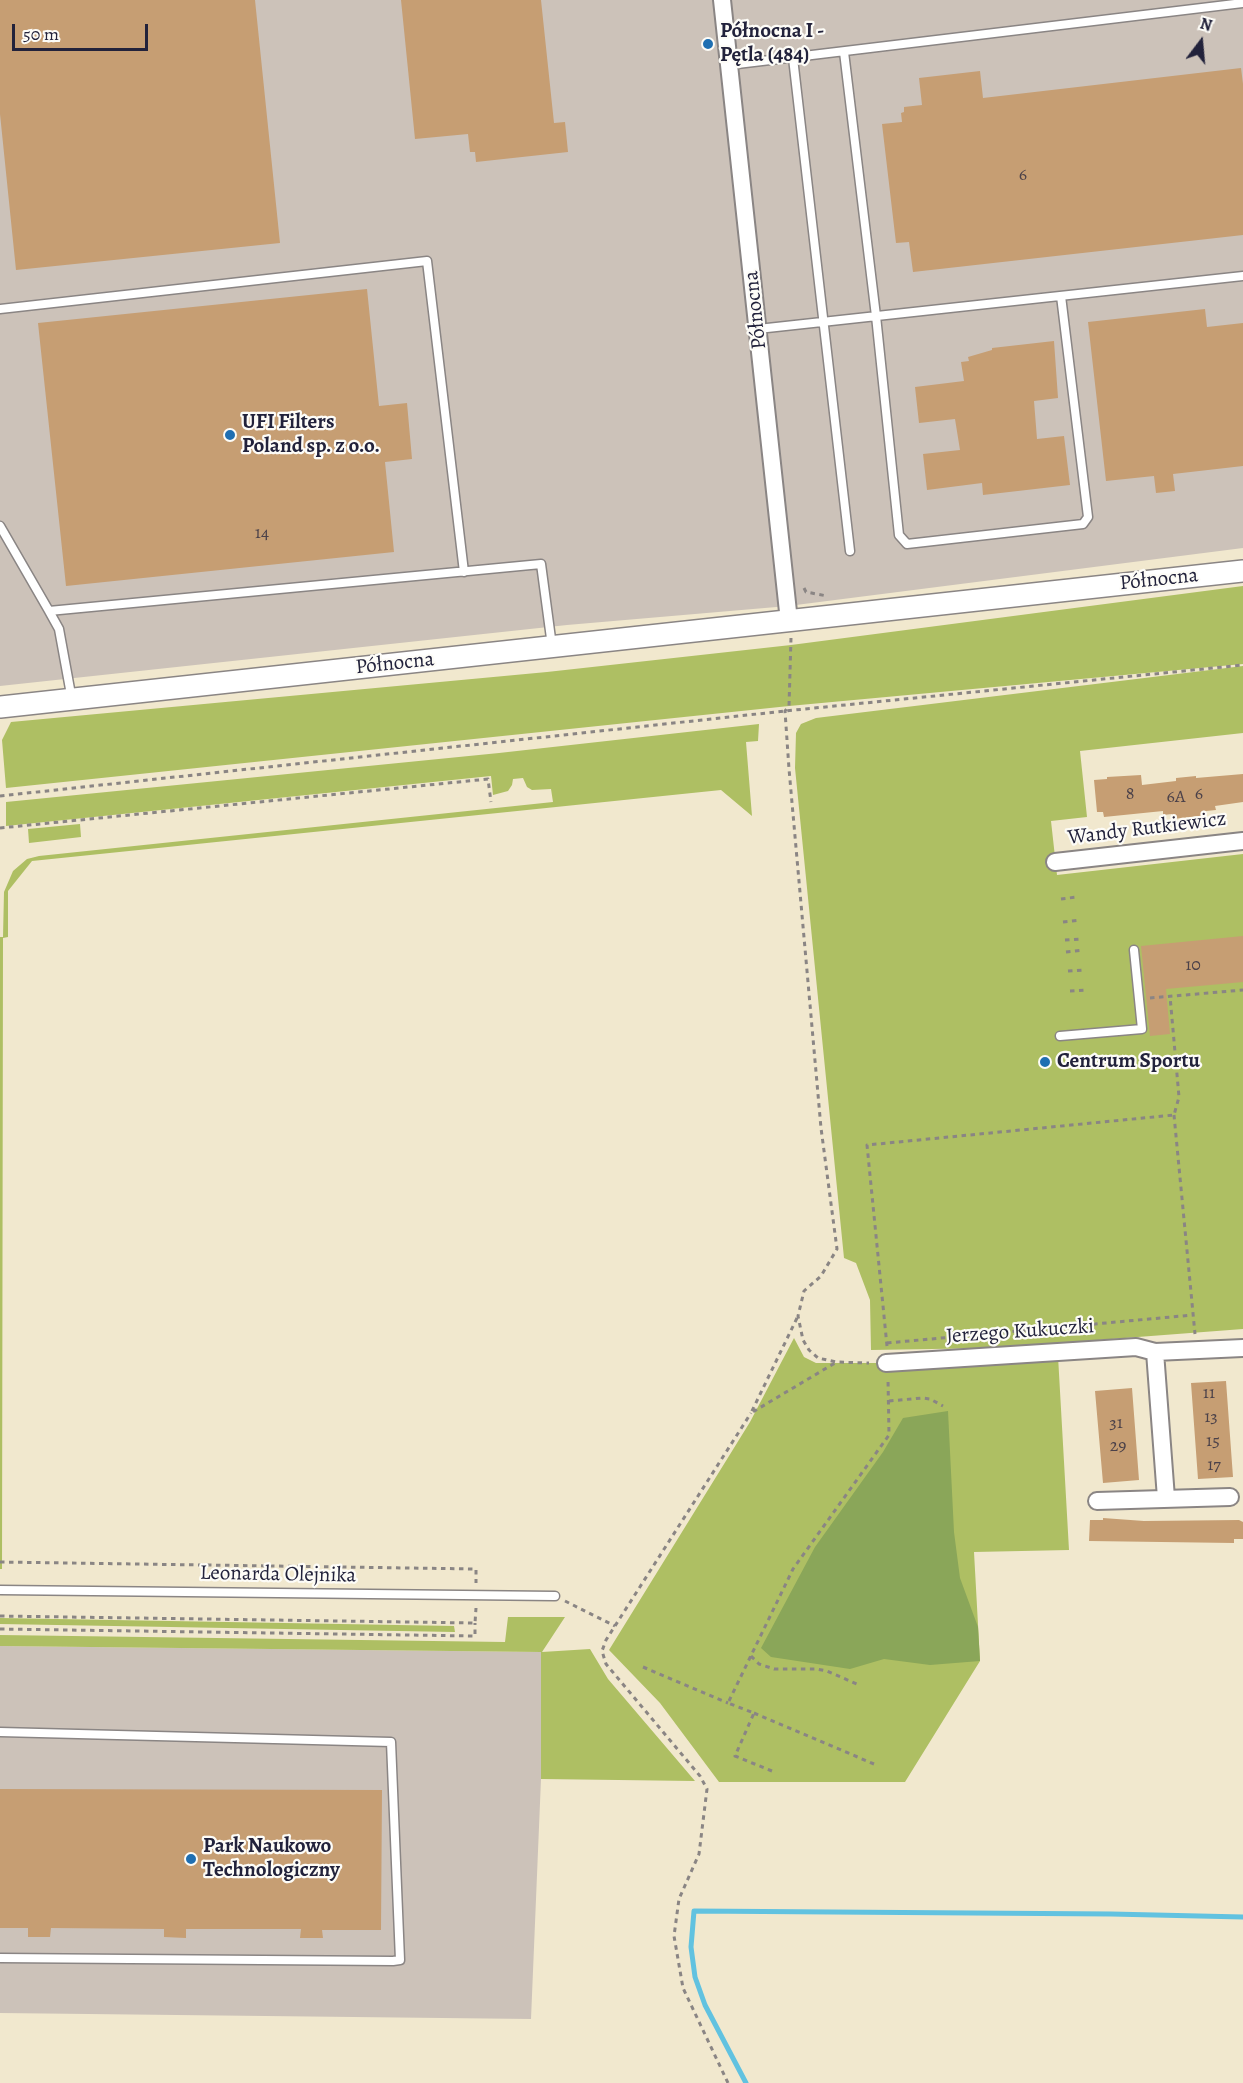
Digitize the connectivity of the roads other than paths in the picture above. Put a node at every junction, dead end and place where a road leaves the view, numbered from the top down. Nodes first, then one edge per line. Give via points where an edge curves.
1 (722, 0) edge
2 (1243, 3) edge
3 (844, 52) junction
4 (793, 58) junction
5 (729, 65) junction
6 (1243, 276) edge
7 (1061, 296) junction
8 (0, 309) edge
9 (876, 316) junction
10 (825, 322) junction
11 (758, 329) junction
12 (0, 526) edge
13 (850, 551) dead end
14 (1243, 570) edge
15 (464, 572) junction
16 (49, 611) junction
17 (789, 621) junction
18 (552, 646) junction
19 (72, 700) junction
20 (0, 707) edge
21 (1243, 841) edge
22 (1055, 862) dead end
23 (1134, 950) dead end
24 (1060, 1036) dead end
25 (1243, 1348) edge
26 (1155, 1352) junction
27 (886, 1363) road end
28 (1230, 1497) dead end
29 (1166, 1498) junction
30 (1097, 1501) dead end
31 (0, 1590) edge
32 (555, 1596) road end
33 (0, 1732) edge
34 (0, 1958) edge

1 - 5 street, Północna
2 - 3 lane
3 - 4 lane
3 - 9 lane
4 - 5 lane
4 - 10 lane
5 - 11 street, Północna
6 - 7 lane
7 - 9 lane
7 - 9 lane via 1088,517 1083,524 907,544 899,535
8 - 15 lane via 427,261
9 - 10 lane
10 - 11 lane
10 - 13 lane
11 - 17 street, Północna
12 - 16 lane
14 - 17 street, Północna
15 - 16 lane
15 - 18 lane via 541,564
16 - 19 lane via 59,629
17 - 18 street, Północna
18 - 19 street, Północna
19 - 20 street, Północna
21 - 22 street, Wandy Rutkiewicz
23 - 24 lane via 1142,1029
25 - 26 street, Jerzego Kukuczki
26 - 27 street, Jerzego Kukuczki via 1136,1347
26 - 29 street
28 - 29 street
29 - 30 street
31 - 32 lane, Leonarda Olejnika
33 - 34 lane via 391,1742 400,1960

